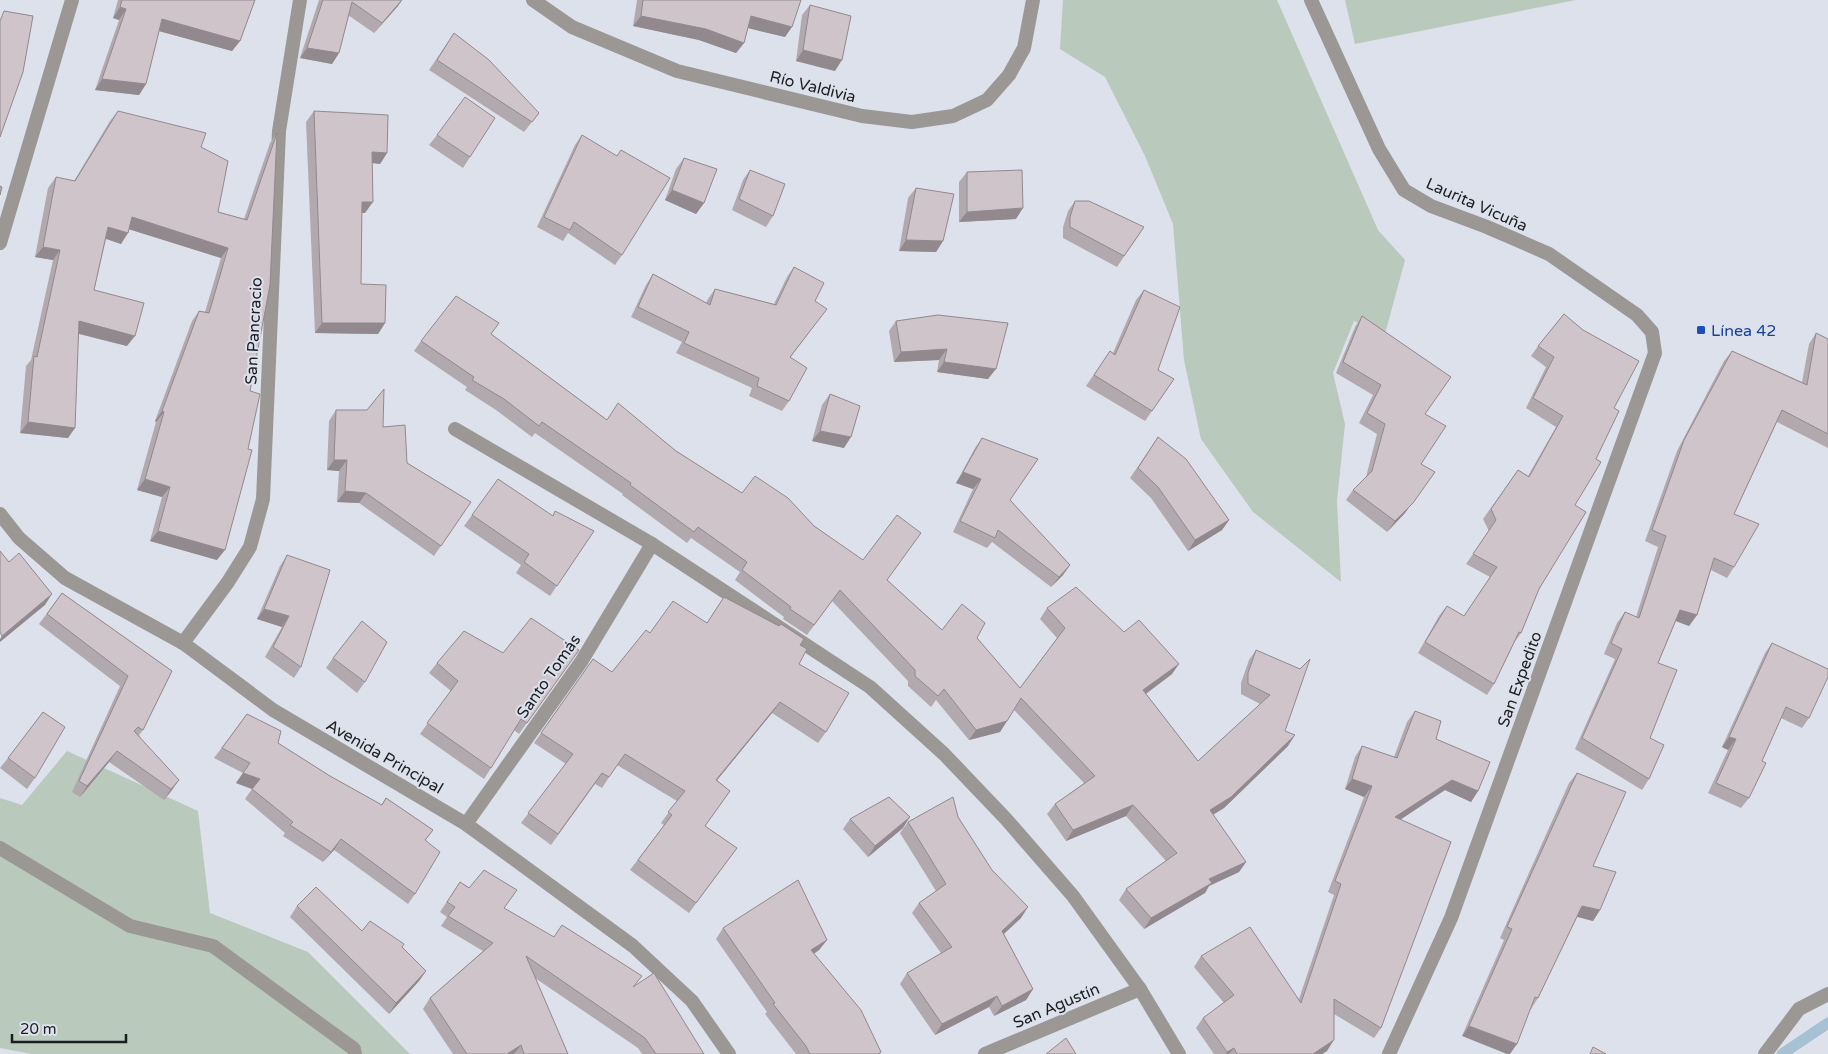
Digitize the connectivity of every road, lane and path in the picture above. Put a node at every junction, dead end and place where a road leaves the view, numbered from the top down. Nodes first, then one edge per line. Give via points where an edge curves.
1 (72, 0) edge
2 (300, 0) edge
3 (533, 0) edge
4 (1033, 0) edge
5 (1311, 0) edge
6 (0, 243) edge
7 (1637, 315) joint
8 (455, 429) dead end
9 (0, 514) edge
10 (652, 544) junction
11 (182, 643) junction
12 (466, 824) junction
13 (0, 848) edge
14 (1140, 989) junction
15 (1828, 994) edge
16 (355, 1054) edge
17 (729, 1054) edge
18 (985, 1054) edge
19 (1179, 1054) edge
20 (1389, 1054) edge
21 (1765, 1054) edge

1 - 6 street
2 - 11 street, San Pancracio via 280,130 263,499 250,547
3 - 4 street, Río Valdivia via 572,27 677,71 862,116 912,122 953,116 987,100 1009,75 1024,48
5 - 7 street, Laurita Vicuña via 1379,149 1404,190 1431,206 1550,254
7 - 20 street, San Expedito via 1652,332 1655,353 1452,918
8 - 10 street
9 - 11 street, Avenida Principal via 19,538 65,578
10 - 12 street, Santo Tomás via 581,662
10 - 14 street via 870,687 924,736 1006,819 1073,896
11 - 12 street, Avenida Principal via 273,710
12 - 17 street, Avenida Principal via 633,946 692,1001
13 - 16 street via 130,926 213,946 354,1049
14 - 18 street, San Agustín
14 - 19 street
15 - 21 street via 1799,1009

